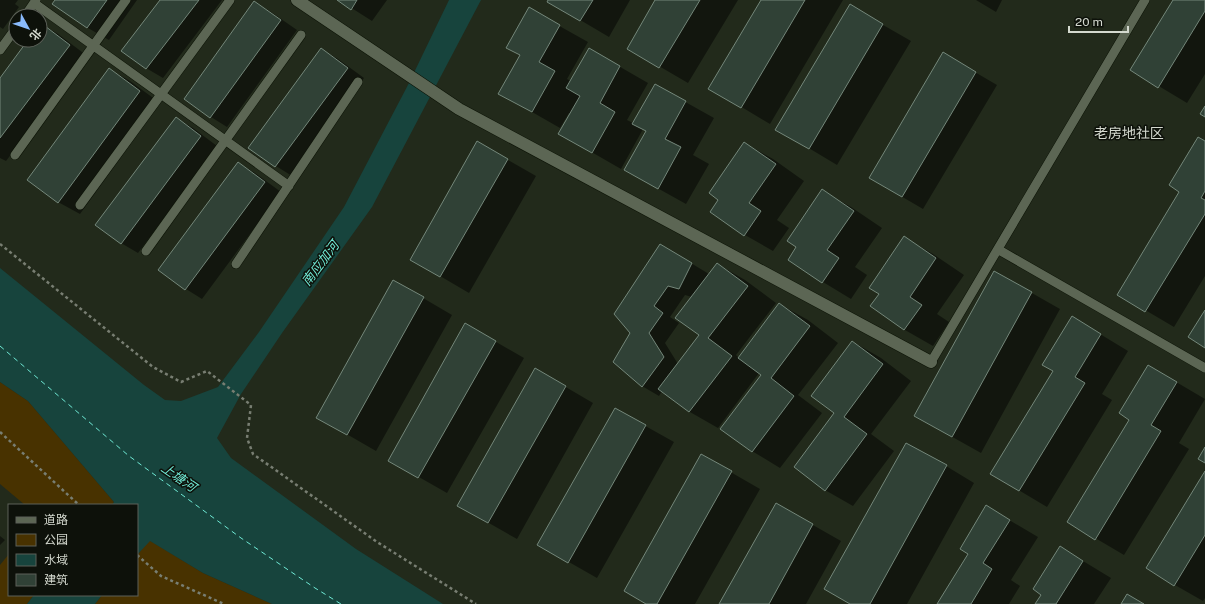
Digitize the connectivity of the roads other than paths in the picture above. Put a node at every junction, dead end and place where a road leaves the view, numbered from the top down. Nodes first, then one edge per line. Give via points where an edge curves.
1 (126, 0) edge
2 (230, 0) edge
3 (296, 0) edge
4 (1145, 0) edge
5 (35, 2) edge
6 (301, 35) dead end
7 (8, 39) edge
8 (93, 46) junction
9 (0, 50) edge
10 (358, 82) dead end
11 (161, 94) junction
12 (225, 140) junction
13 (15, 155) dead end
14 (288, 186) junction
15 (80, 205) dead end
16 (999, 250) junction
17 (146, 251) dead end
18 (236, 264) dead end
19 (931, 362) joint
20 (1205, 368) edge

1 - 8 lane
2 - 11 lane
3 - 19 street via 458,109
4 - 16 lane
5 - 8 lane
6 - 12 lane
7 - 9 lane
8 - 11 lane
8 - 13 lane
10 - 14 lane
11 - 12 lane
11 - 15 lane
12 - 14 lane
12 - 17 lane
14 - 18 lane
16 - 19 lane
16 - 20 lane

